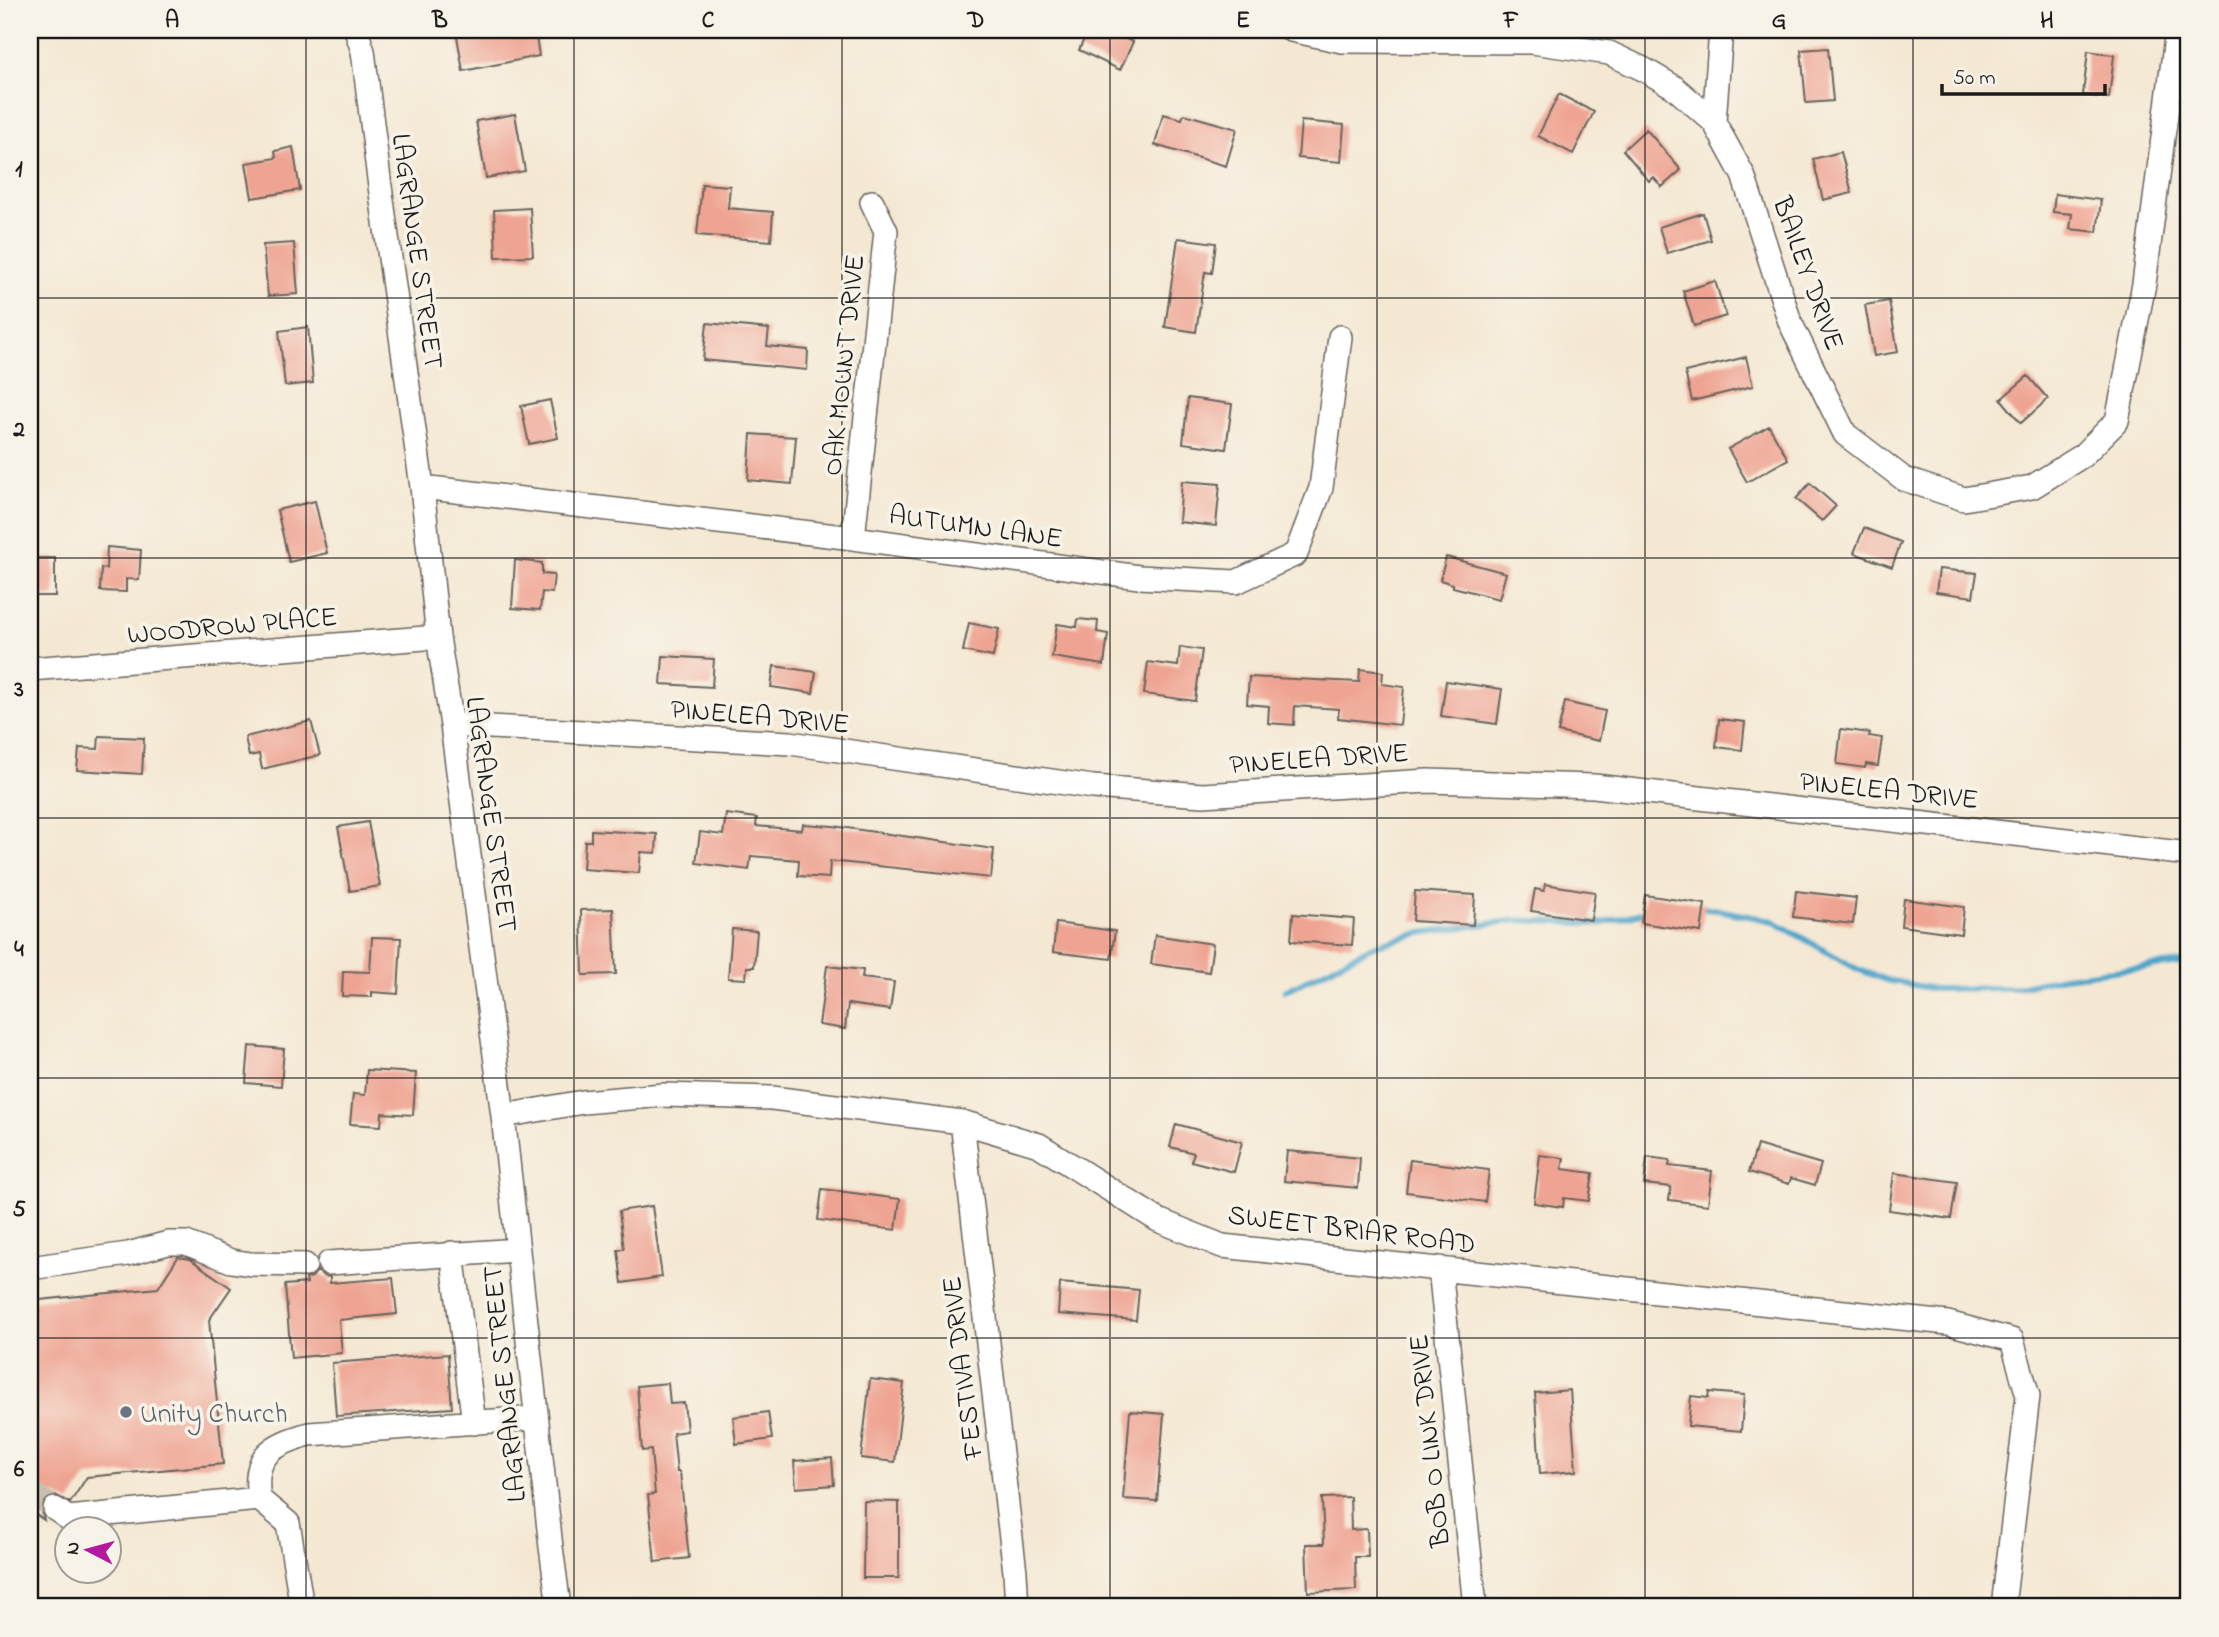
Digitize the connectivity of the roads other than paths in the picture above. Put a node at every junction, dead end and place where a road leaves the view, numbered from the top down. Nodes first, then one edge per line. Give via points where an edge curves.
1 (356, 30) edge
2 (1291, 30) edge
3 (1721, 30) edge
4 (2178, 30) edge
5 (1714, 122) junction
6 (872, 202) dead end
7 (1340, 337) dead end
8 (422, 486) junction
9 (853, 538) junction
10 (438, 637) junction
11 (30, 669) edge
12 (452, 725) junction
13 (2189, 854) edge
14 (503, 1116) junction
15 (962, 1122) junction
16 (518, 1250) junction
17 (452, 1253) junction
18 (329, 1263) dead end
19 (305, 1265) dead end
20 (30, 1268) edge
21 (1440, 1268) junction
22 (536, 1418) junction
23 (474, 1423) junction
24 (259, 1499) junction
25 (55, 1509) tunnel mouth
26 (302, 1607) edge
27 (559, 1607) edge
28 (1017, 1607) edge
29 (1475, 1607) edge
30 (2003, 1607) edge

1 - 8 street, LAGRANGE STREET via 363,51
2 - 5 street, BAILEY DRIVE via 1342,41 1532,42 1609,53 1674,87
3 - 5 street
4 - 5 street, BAILEY DRIVE via 2144,284 2117,421 2082,456 2032,487 1964,499 1904,478 1845,433 1790,322 1743,175
6 - 9 street, OAK MOUNT DRIVE via 886,231
7 - 9 street, AUTUMN LANE via 1321,488 1296,554 1236,582 1139,577
8 - 9 street, AUTUMN LANE
8 - 10 street, LAGRANGE STREET
10 - 11 street, WOODROW PLACE
10 - 12 street, LAGRANGE STREET
12 - 13 street, PINELEA DRIVE via 790,743 1093,787 1203,794 1428,780 1594,786
12 - 14 street, LAGRANGE STREET
14 - 15 street, SWEET BRIAR ROAD via 663,1095 772,1098
14 - 16 street, LAGRANGE STREET
15 - 21 street, SWEET BRIAR ROAD via 1039,1145 1158,1220 1222,1246
15 - 28 street, FESTIVA DRIVE
16 - 17 street
16 - 22 street, LAGRANGE STREET
17 - 18 street
17 - 23 street
19 - 20 street via 230,1261 186,1243 169,1243 128,1254
21 - 29 street, BOB O LINK DRIVE
21 - 30 street, SWEET BRIAR ROAD via 1948,1323 2012,1340 2028,1396
22 - 23 street
22 - 27 street, LAGRANGE STREET
23 - 24 street via 309,1434 285,1441 264,1455 256,1481
24 - 25 street via 68,1518
24 - 26 street via 288,1523

